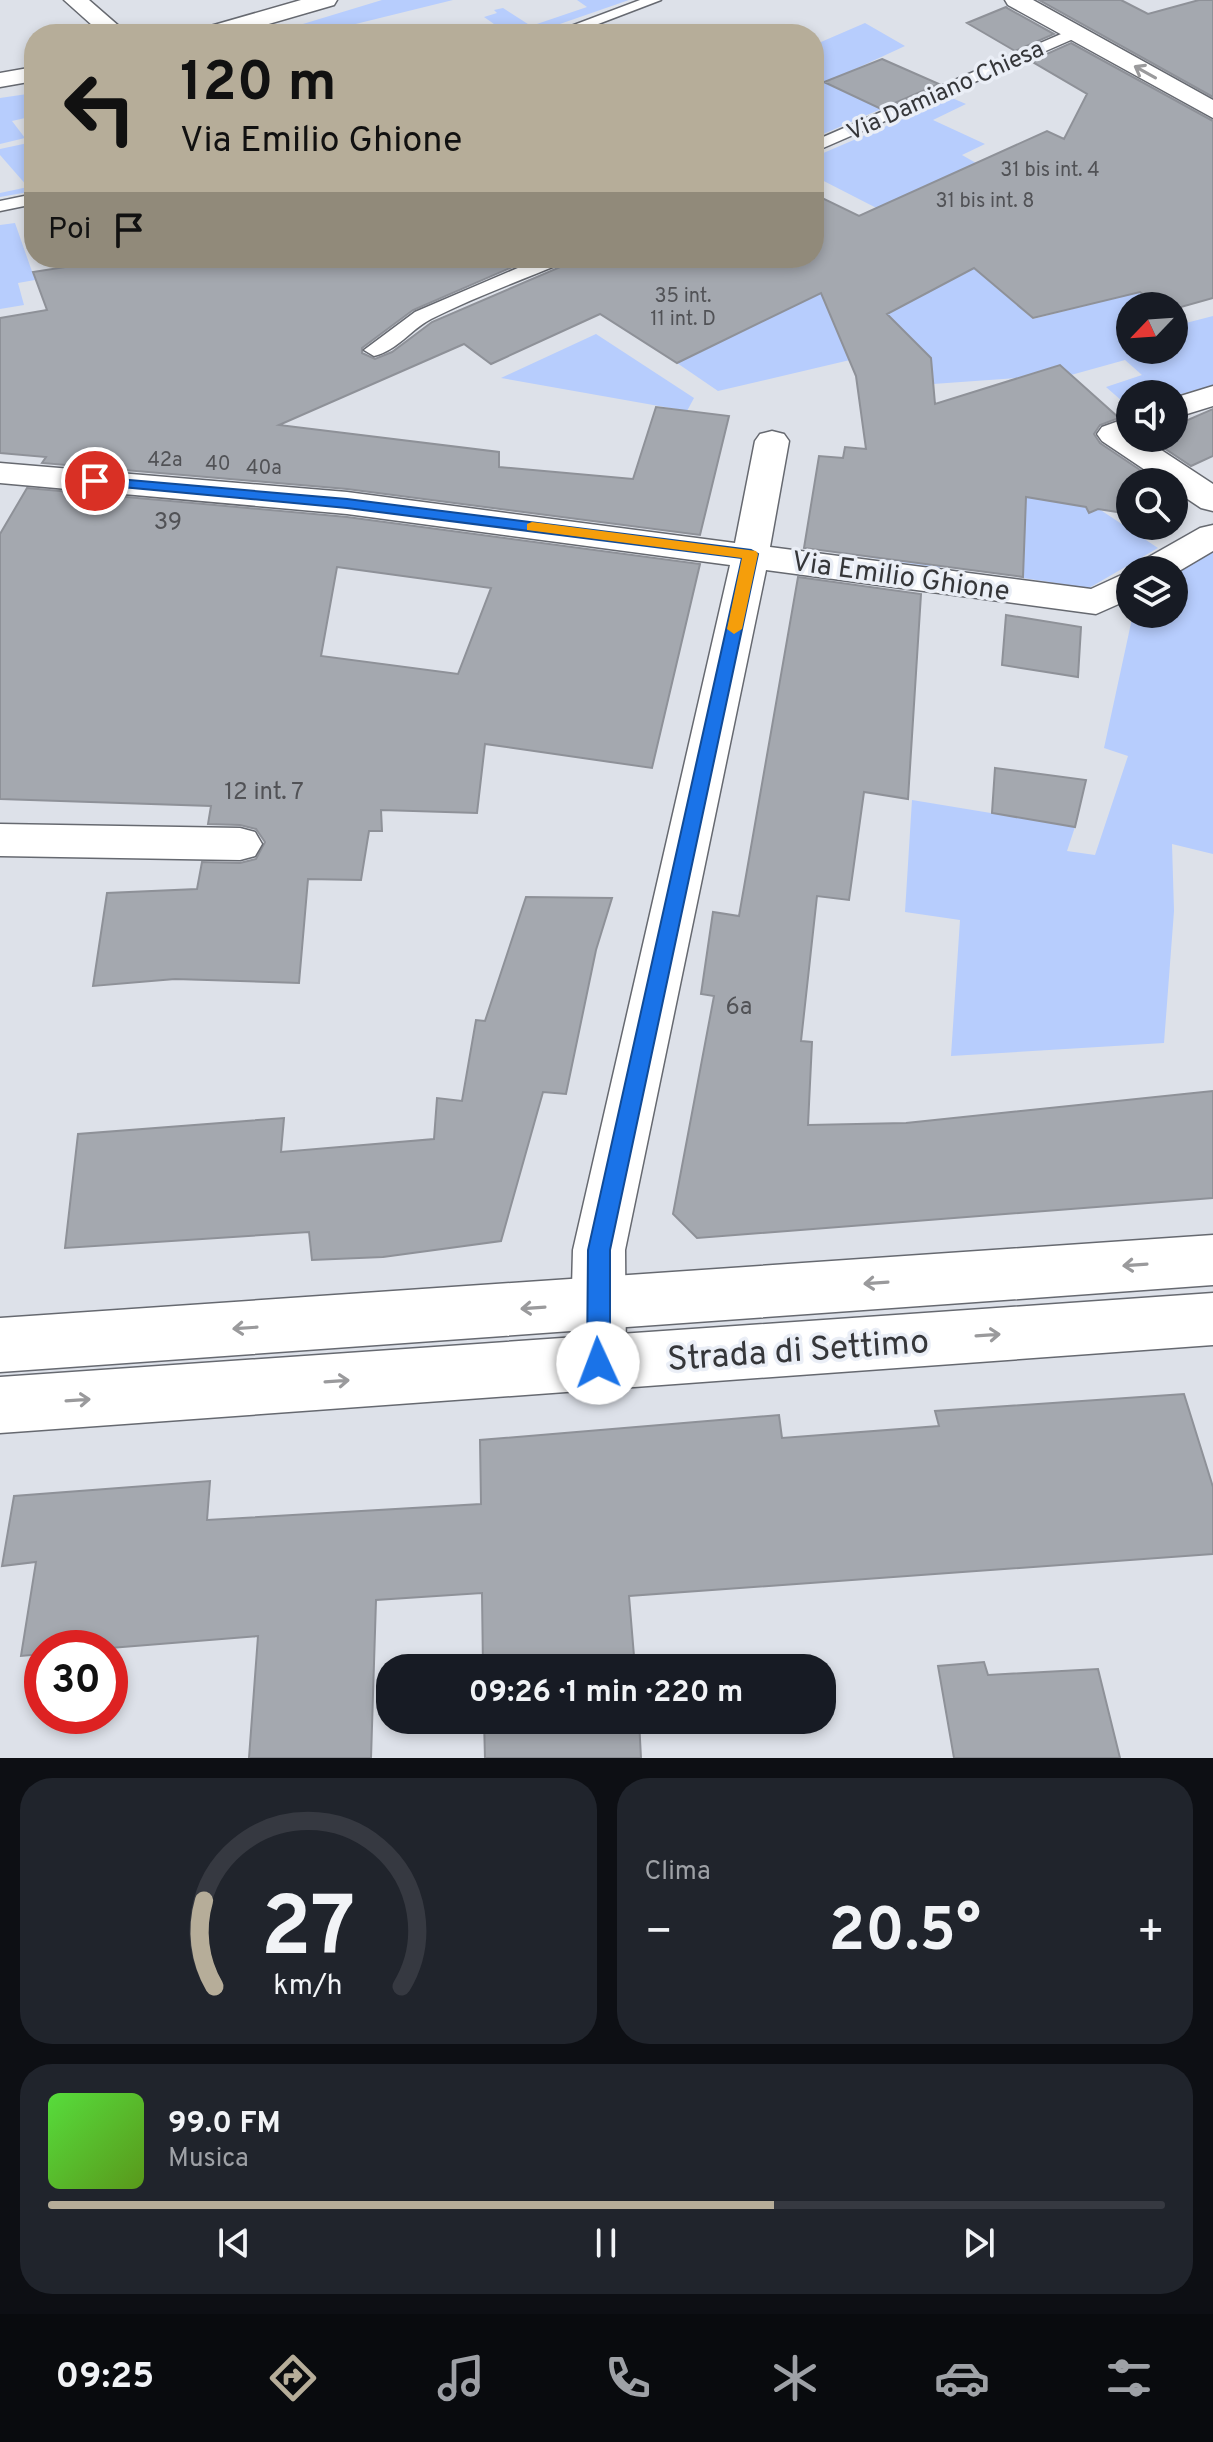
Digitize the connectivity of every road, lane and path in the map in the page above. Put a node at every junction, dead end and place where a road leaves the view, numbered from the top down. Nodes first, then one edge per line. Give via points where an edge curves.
1 (75, 0) edge
2 (326, 0) edge
3 (654, 0) edge
4 (1016, 0) edge
5 (104, 24) edge
6 (243, 24) edge
7 (586, 24) edge
8 (1075, 33) junction
9 (24, 76) edge
10 (0, 80) edge
11 (1213, 110) edge
12 (824, 143) edge
13 (24, 201) edge
14 (0, 206) edge
15 (534, 268) edge
16 (374, 350) dead end
17 (1213, 396) edge
18 (1188, 404) edge
19 (772, 441) dead end
20 (1141, 452) edge
21 (0, 473) edge
22 (1213, 500) edge
23 (1213, 536) edge
24 (751, 554) junction
25 (1178, 556) edge
26 (1116, 591) edge
27 (0, 840) edge
28 (240, 844) dead end
29 (1213, 1260) edge
30 (596, 1303) junction
31 (1213, 1319) edge
32 (0, 1345) edge
33 (598, 1363) junction
34 (0, 1405) edge

1 - 5 street
2 - 6 street
3 - 7 lane
4 - 8 street, Via Damiano Chiesa
11 -> 8 street, Via Damiano Chiesa
8 - 12 lane, Via Damiano Chiesa
9 - 10 street
13 - 14 lane
15 - 16 lane via 422,316 399,339
17 - 18 street
19 - 24 street
20 - 22 street
21 - 24 street, Via Emilio Ghione via 347,503
23 - 25 street
24 - 26 street, Via Emilio Ghione via 1096,602
24 - 30 street via 601,1242
27 - 28 street
29 -> 30 street, Strada di Settimo
30 -> 32 street, Strada di Settimo
30 - 33 street
33 -> 31 street, Strada di Settimo
34 -> 33 street, Strada di Settimo

